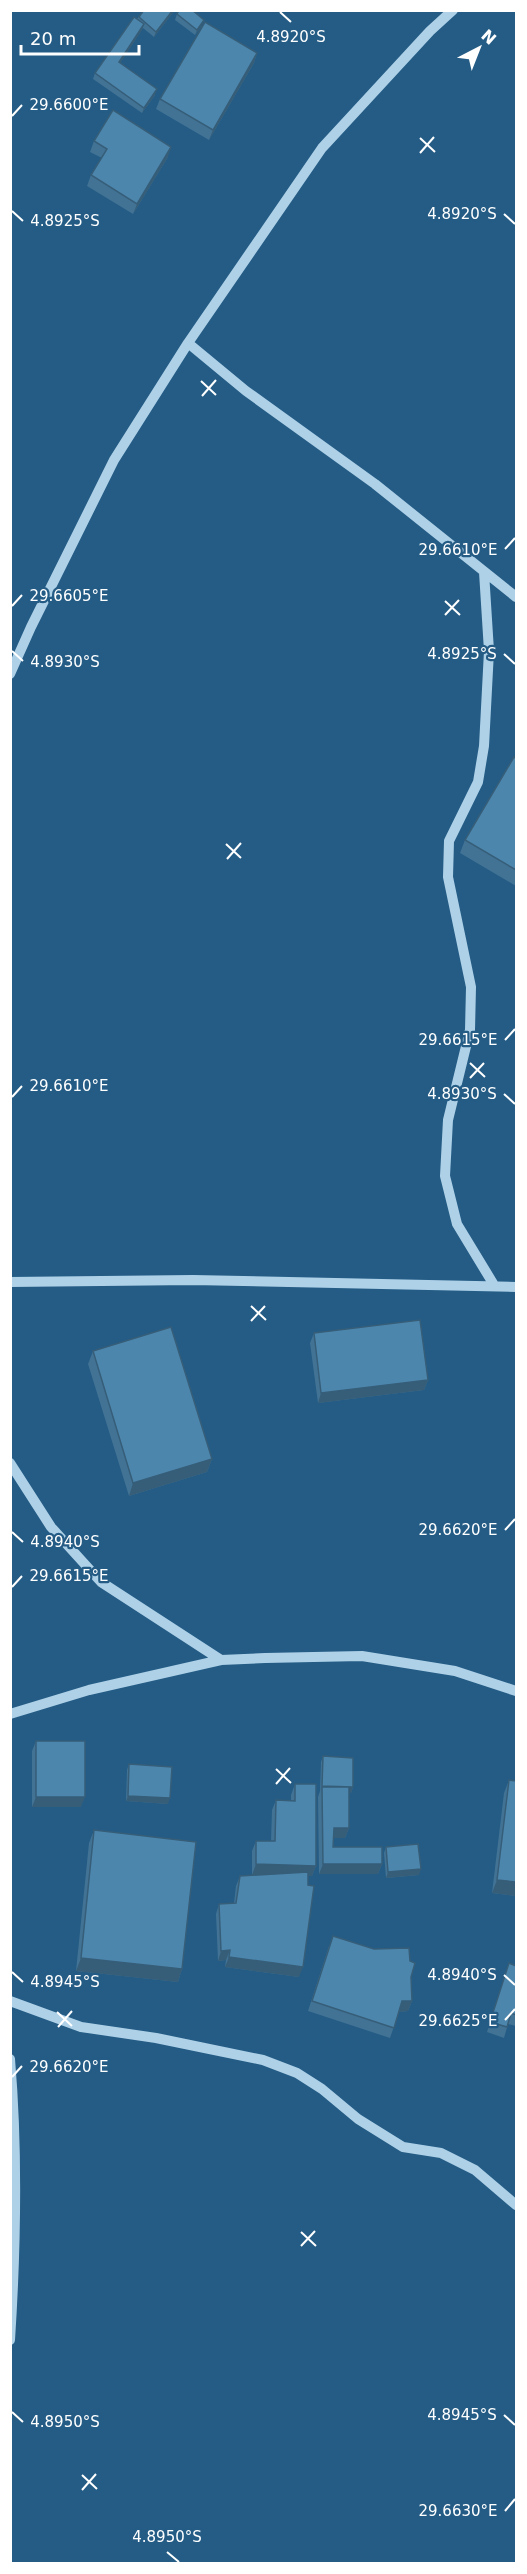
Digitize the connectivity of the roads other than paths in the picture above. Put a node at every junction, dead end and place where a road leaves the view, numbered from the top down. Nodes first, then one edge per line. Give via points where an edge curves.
1 (453, 10) edge
2 (188, 343) junction
3 (484, 572) junction
4 (516, 597) edge
5 (10, 674) edge
6 (10, 1282) edge
7 (494, 1285) junction
8 (516, 1287) edge
9 (10, 1463) edge
10 (220, 1660) junction
11 (516, 1691) edge
12 (10, 1714) edge
13 (10, 2001) edge
14 (10, 2059) edge
15 (516, 2205) edge
16 (10, 2340) edge

1 - 2 street via 322,148
2 - 3 street
2 - 5 street via 114,460
3 - 4 street
3 - 7 street via 489,651 483,746 478,782 449,841 448,878 471,987 470,1030 448,1120 446,1176 457,1224
6 - 7 street via 193,1280
7 - 8 street
9 - 10 street via 51,1527 101,1582
10 - 11 street via 362,1656 455,1671
10 - 12 street via 89,1690
13 - 15 street via 81,2027 262,2060 297,2073 403,2147 441,2153 475,2170
14 - 16 street via 15,2172

